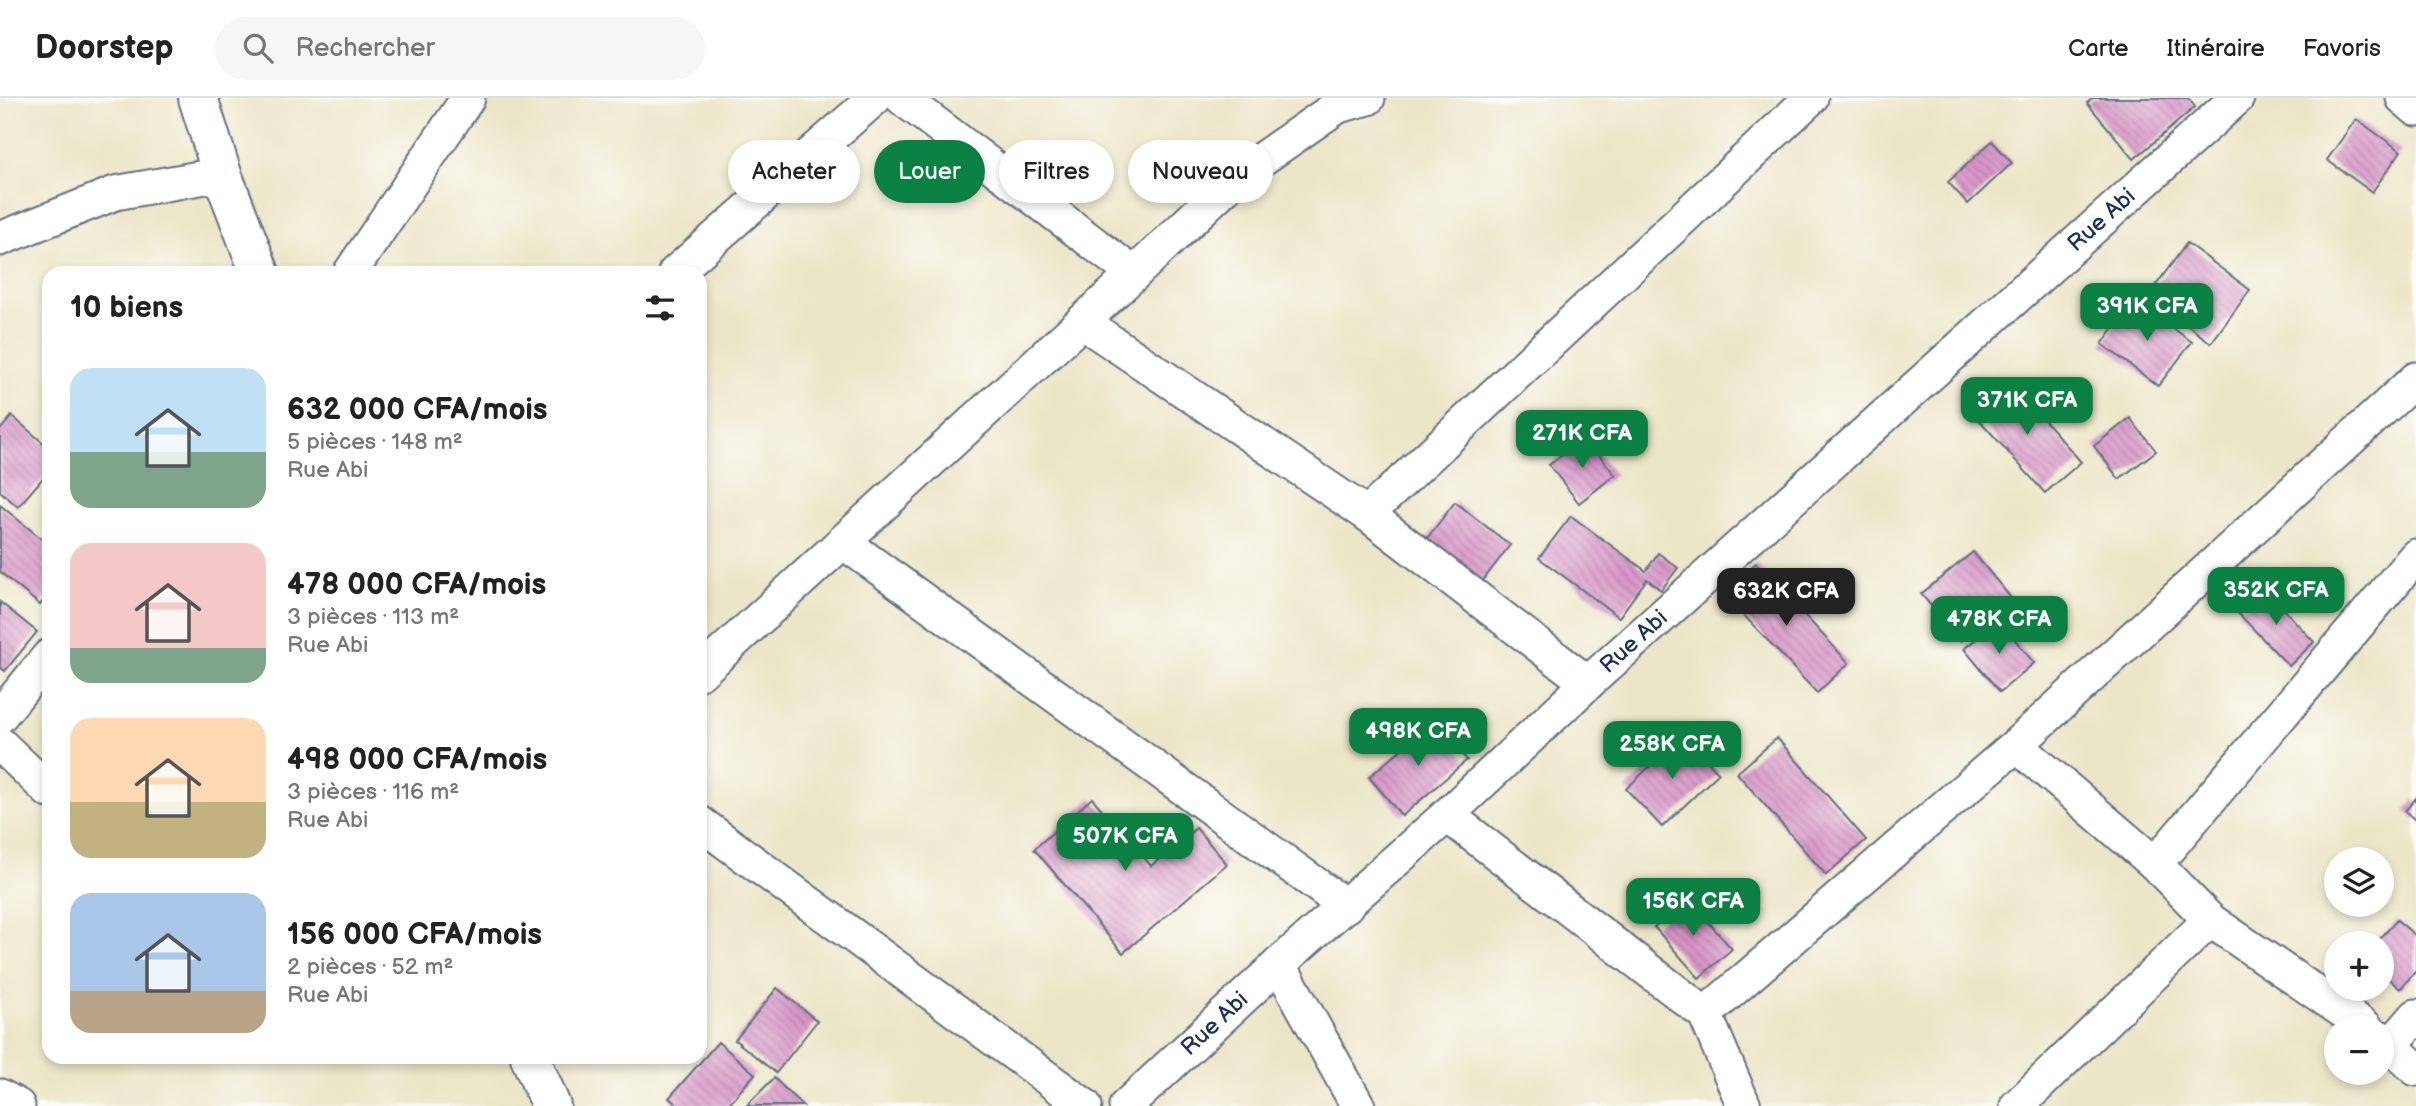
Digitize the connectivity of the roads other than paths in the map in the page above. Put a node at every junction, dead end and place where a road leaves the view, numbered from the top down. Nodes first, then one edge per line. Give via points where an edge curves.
1 (198, 98) edge
2 (468, 98) edge
3 (875, 98) edge
4 (902, 98) edge
5 (1811, 98) edge
6 (2237, 98) edge
7 (2403, 98) edge
8 (1348, 101) edge
9 (2416, 109) edge
10 (222, 174) junction
11 (0, 239) edge
12 (257, 266) edge
13 (355, 266) edge
14 (683, 266) edge
15 (1134, 274) junction
16 (1082, 322) junction
17 (2416, 379) edge
18 (1367, 514) junction
19 (843, 542) junction
20 (2416, 556) edge
21 (42, 665) edge
22 (707, 667) edge
23 (1588, 683) junction
24 (0, 716) edge
25 (0, 744) edge
26 (2016, 746) junction
27 (42, 784) edge
28 (1447, 815) junction
29 (707, 828) edge
30 (2155, 863) junction
31 (1346, 906) junction
32 (2210, 920) junction
33 (1279, 964) junction
34 (1705, 1014) junction
35 (2348, 1015) edge
36 (2416, 1016) edge
37 (2394, 1029) edge
38 (2394, 1049) edge
39 (533, 1064) edge
40 (2416, 1069) edge
41 (0, 1096) edge
42 (18, 1106) edge
43 (551, 1106) edge
44 (1085, 1106) edge
45 (1126, 1106) edge
46 (1358, 1106) edge
47 (1744, 1106) edge
48 (2017, 1106) edge

1 - 10 street
2 - 13 street
3 - 14 street
4 - 15 street
5 - 18 street
6 - 23 street, Rue Abi
7 - 9 street
8 - 15 street via 1236,177
10 - 11 street via 115,192
10 - 12 street
15 - 16 street
16 - 18 street
16 - 19 street
17 - 26 street
18 - 23 street
19 - 22 street
19 - 31 street
20 - 30 street
21 - 24 street
23 - 28 street, Rue Abi
25 - 27 street
26 - 30 street
26 - 34 street
28 - 31 street, Rue Abi
28 - 34 street
29 - 44 street
30 - 32 street
31 - 33 street, Rue Abi
32 - 35 street
32 - 48 street
33 - 45 street, Rue Abi
33 - 46 street
34 - 47 street
36 - 37 street
38 - 40 street
39 - 43 street
41 - 42 street

